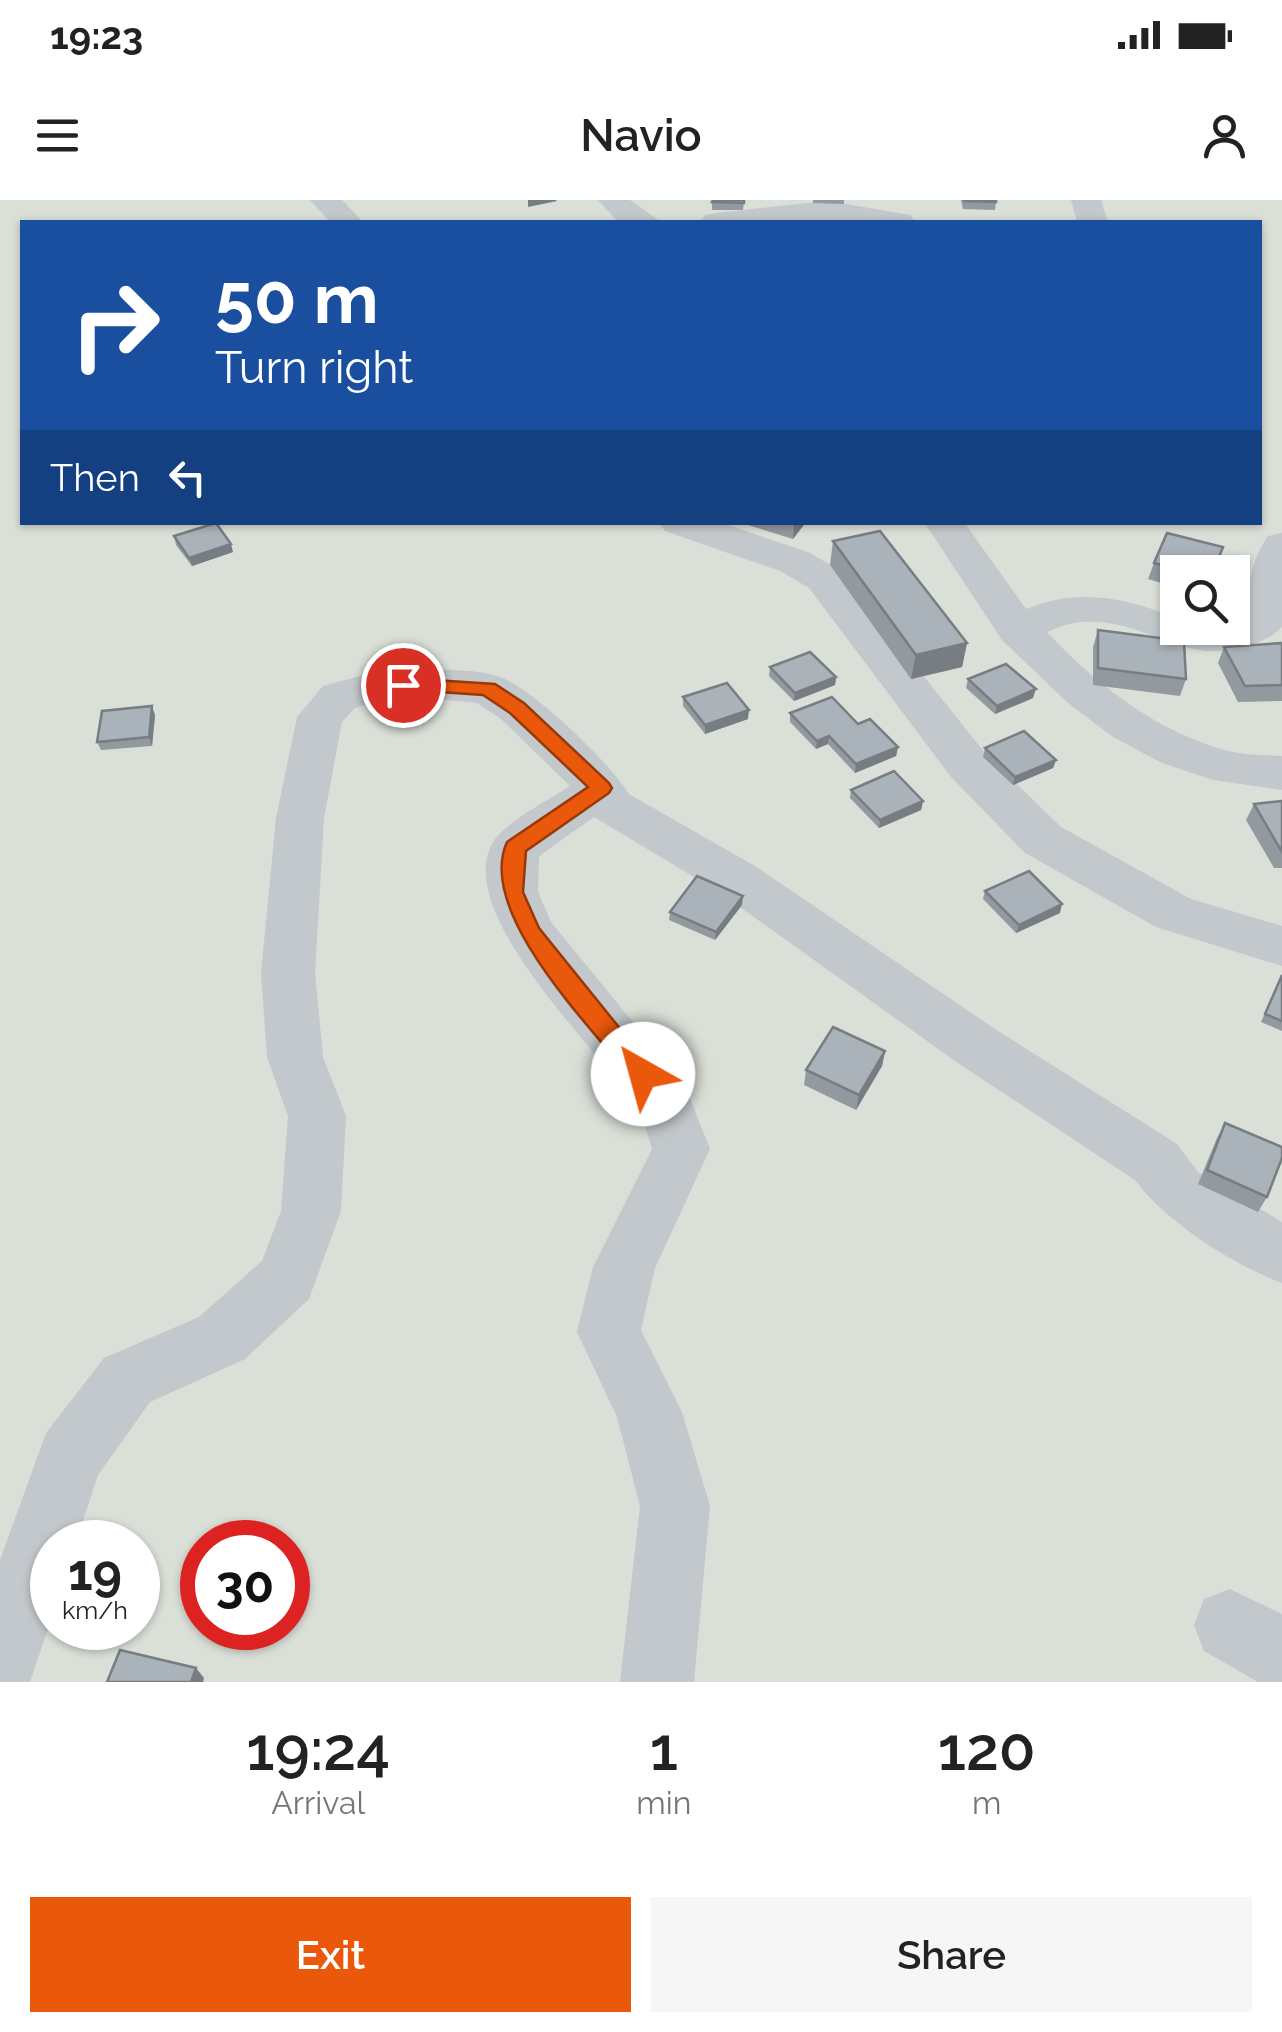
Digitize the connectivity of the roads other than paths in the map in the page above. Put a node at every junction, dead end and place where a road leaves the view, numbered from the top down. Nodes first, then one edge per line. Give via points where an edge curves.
1 (325, 200) edge
2 (617, 201) edge
3 (345, 220) edge
4 (641, 220) edge
5 (734, 220) edge
6 (886, 220) edge
7 (689, 525) edge
8 (946, 525) edge
9 (1282, 545) edge
10 (1018, 630) junction
11 (1282, 772) edge
12 (601, 788) junction
13 (1282, 946) edge
14 (1282, 1255) edge
15 (0, 1665) edge
16 (657, 1682) edge

1 - 3 street
2 - 4 street
5 - 6 street via 827,210
7 - 13 street via 824,578 968,766 1043,840 1174,914
8 - 10 street
9 - 10 street via 1264,622 1241,638 1204,640 1108,610 1077,608
10 - 11 street via 1082,690 1146,736 1210,763
12 - 14 street via 612,806 738,879 1156,1162 1177,1190
12 - 15 street via 488,689 379,686 339,697 320,717 300,818 288,973 294,1057 317,1116 311,1211 286,1279 222,1338 127,1380 70,1457
12 - 16 street via 515,848 512,892 530,932 665,1102 682,1149 624,1267 608,1332 649,1412 674,1506

